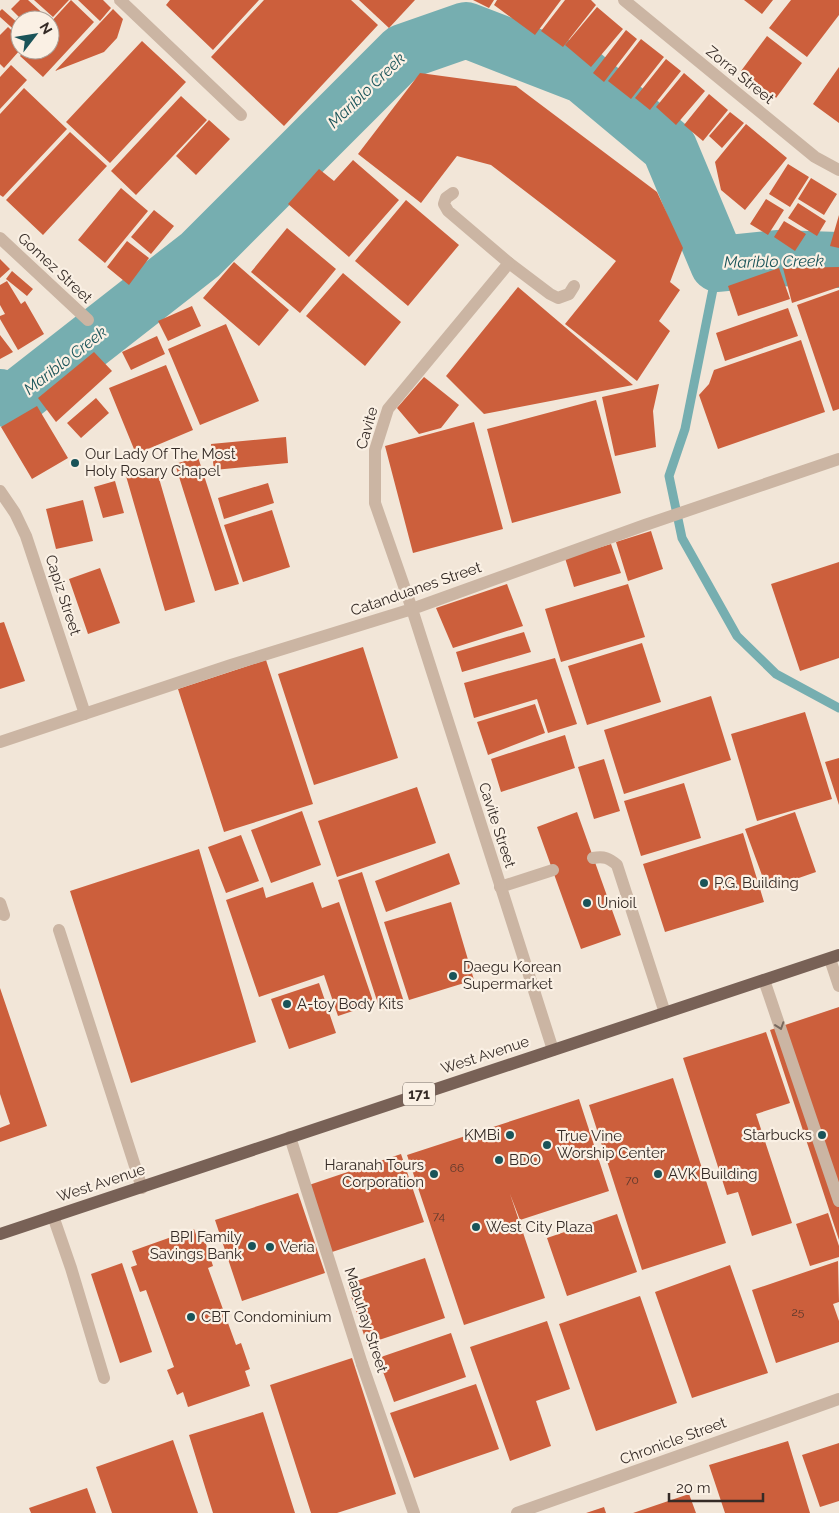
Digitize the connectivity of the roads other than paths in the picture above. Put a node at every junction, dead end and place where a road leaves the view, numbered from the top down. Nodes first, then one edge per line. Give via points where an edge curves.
1 (120, 0) edge
2 (624, 0) edge
3 (241, 115) dead end
4 (839, 170) edge
5 (453, 193) dead end
6 (0, 238) edge
7 (509, 263) junction
8 (574, 286) dead end
9 (88, 320) dead end
10 (839, 459) edge
11 (0, 491) edge
12 (412, 609) junction
13 (85, 714) junction
14 (0, 742) edge
15 (593, 858) dead end
16 (553, 870) dead end
17 (500, 887) junction
18 (59, 930) dead end
19 (834, 957) edge
20 (764, 980) junction
21 (839, 986) edge
22 (665, 1013) junction
23 (553, 1050) junction
24 (290, 1137) junction
25 (142, 1188) junction
26 (839, 1201) edge
27 (53, 1216) junction
28 (0, 1234) edge
29 (104, 1378) dead end
30 (839, 1399) edge
31 (414, 1513) edge
32 (517, 1513) edge

1 - 3 street
2 - 4 street, Zorra Street via 815,157
5 - 7 street via 444,204 448,211
6 - 9 street, Gomez Street
7 - 8 street via 558,298 569,294
7 - 12 street, Cavite via 388,409 375,450 375,503
10 - 12 street, Catanduanes Street
11 - 13 street, Capiz Street via 26,536
12 - 13 street, Catanduanes Street
12 - 17 street, Cavite Street
13 - 14 street, Catanduanes Street
15 - 22 street via 610,858 617,865
16 - 17 street
17 - 23 street, Cavite Street
18 - 25 street
19 - 20 main road, West Avenue / 171
19 - 21 street
20 - 22 main road, West Avenue / 171
20 -> 26 street
22 - 23 main road, West Avenue / 171
23 - 24 main road, West Avenue / 171
24 - 25 main road, West Avenue / 171
24 - 31 street, Mabuhay Street via 362,1364
25 - 27 main road, West Avenue / 171
27 - 28 main road, West Avenue / 171
27 - 29 street
30 - 32 street, Chronicle Street

